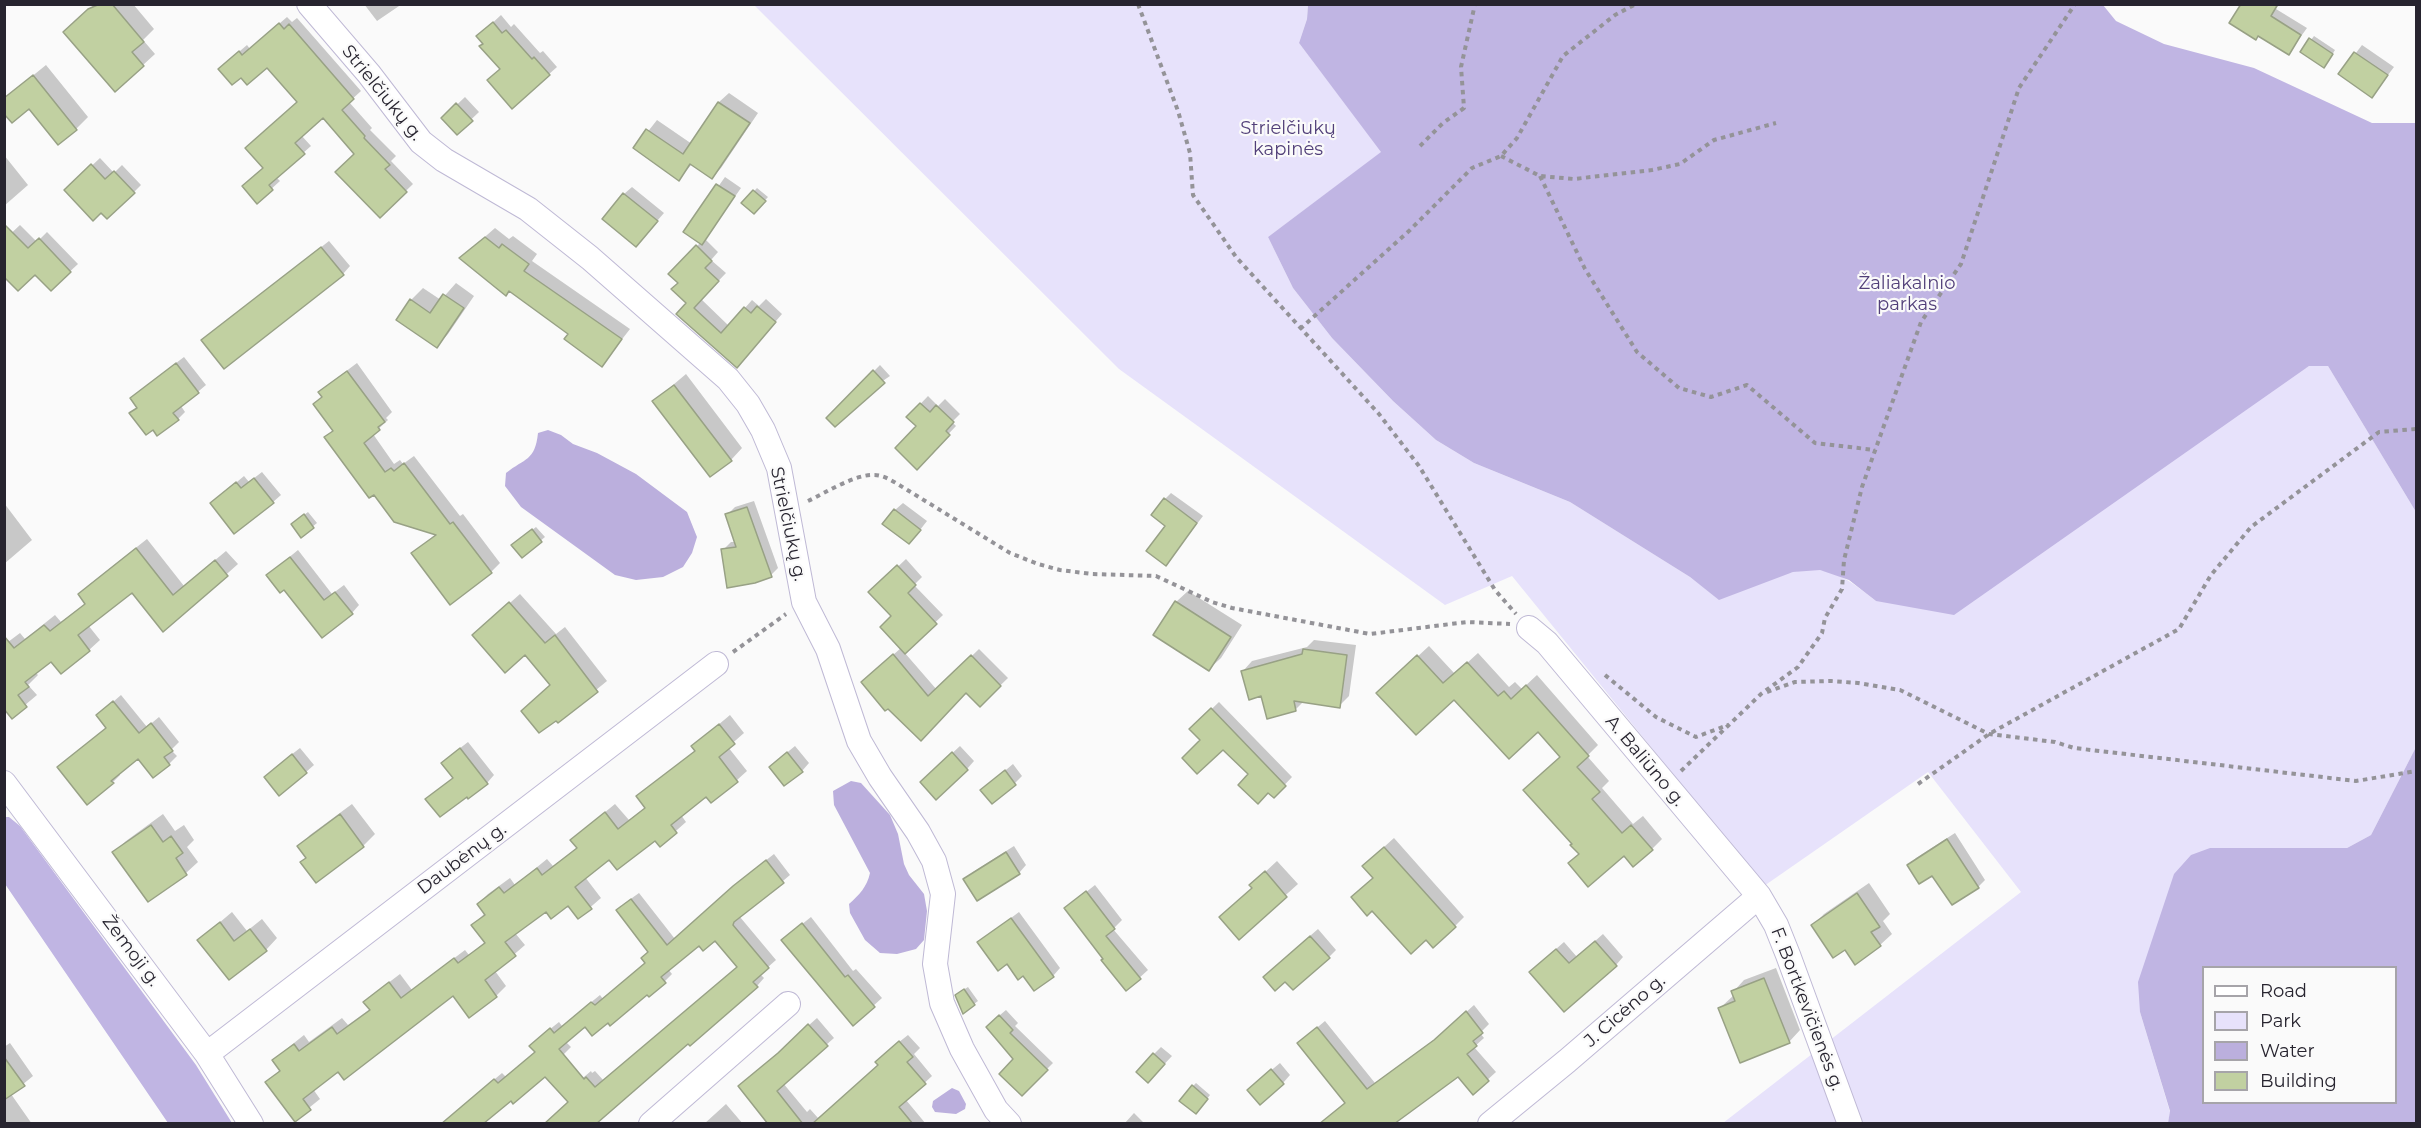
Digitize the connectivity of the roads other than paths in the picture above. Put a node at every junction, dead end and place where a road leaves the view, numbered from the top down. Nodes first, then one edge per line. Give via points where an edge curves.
1 (309, 4) edge
2 (1529, 628) road end
3 (716, 664) road end
4 (4, 783) edge
5 (1759, 896) junction
6 (788, 1004) dead end
7 (207, 1054) junction
8 (251, 1124) edge
9 (651, 1124) edge
10 (1009, 1124) edge
11 (1490, 1124) edge
12 (1850, 1124) edge

1 - 10 street, Strielčiukų g. via 421,142 444,160 528,209 651,309 728,379 748,404 779,468 804,602 828,649 859,741 934,861 943,894 935,964 942,1003 979,1080
2 - 5 street, A. Baliūno g. via 1547,642
3 - 7 street, Daubėnų g.
4 - 7 street, Žemoji g.
5 - 11 street, J. Cicėno g.
5 - 12 street, F. Bortkevičienės g. via 1788,955
6 - 9 street
7 - 8 street, Žemoji g.

